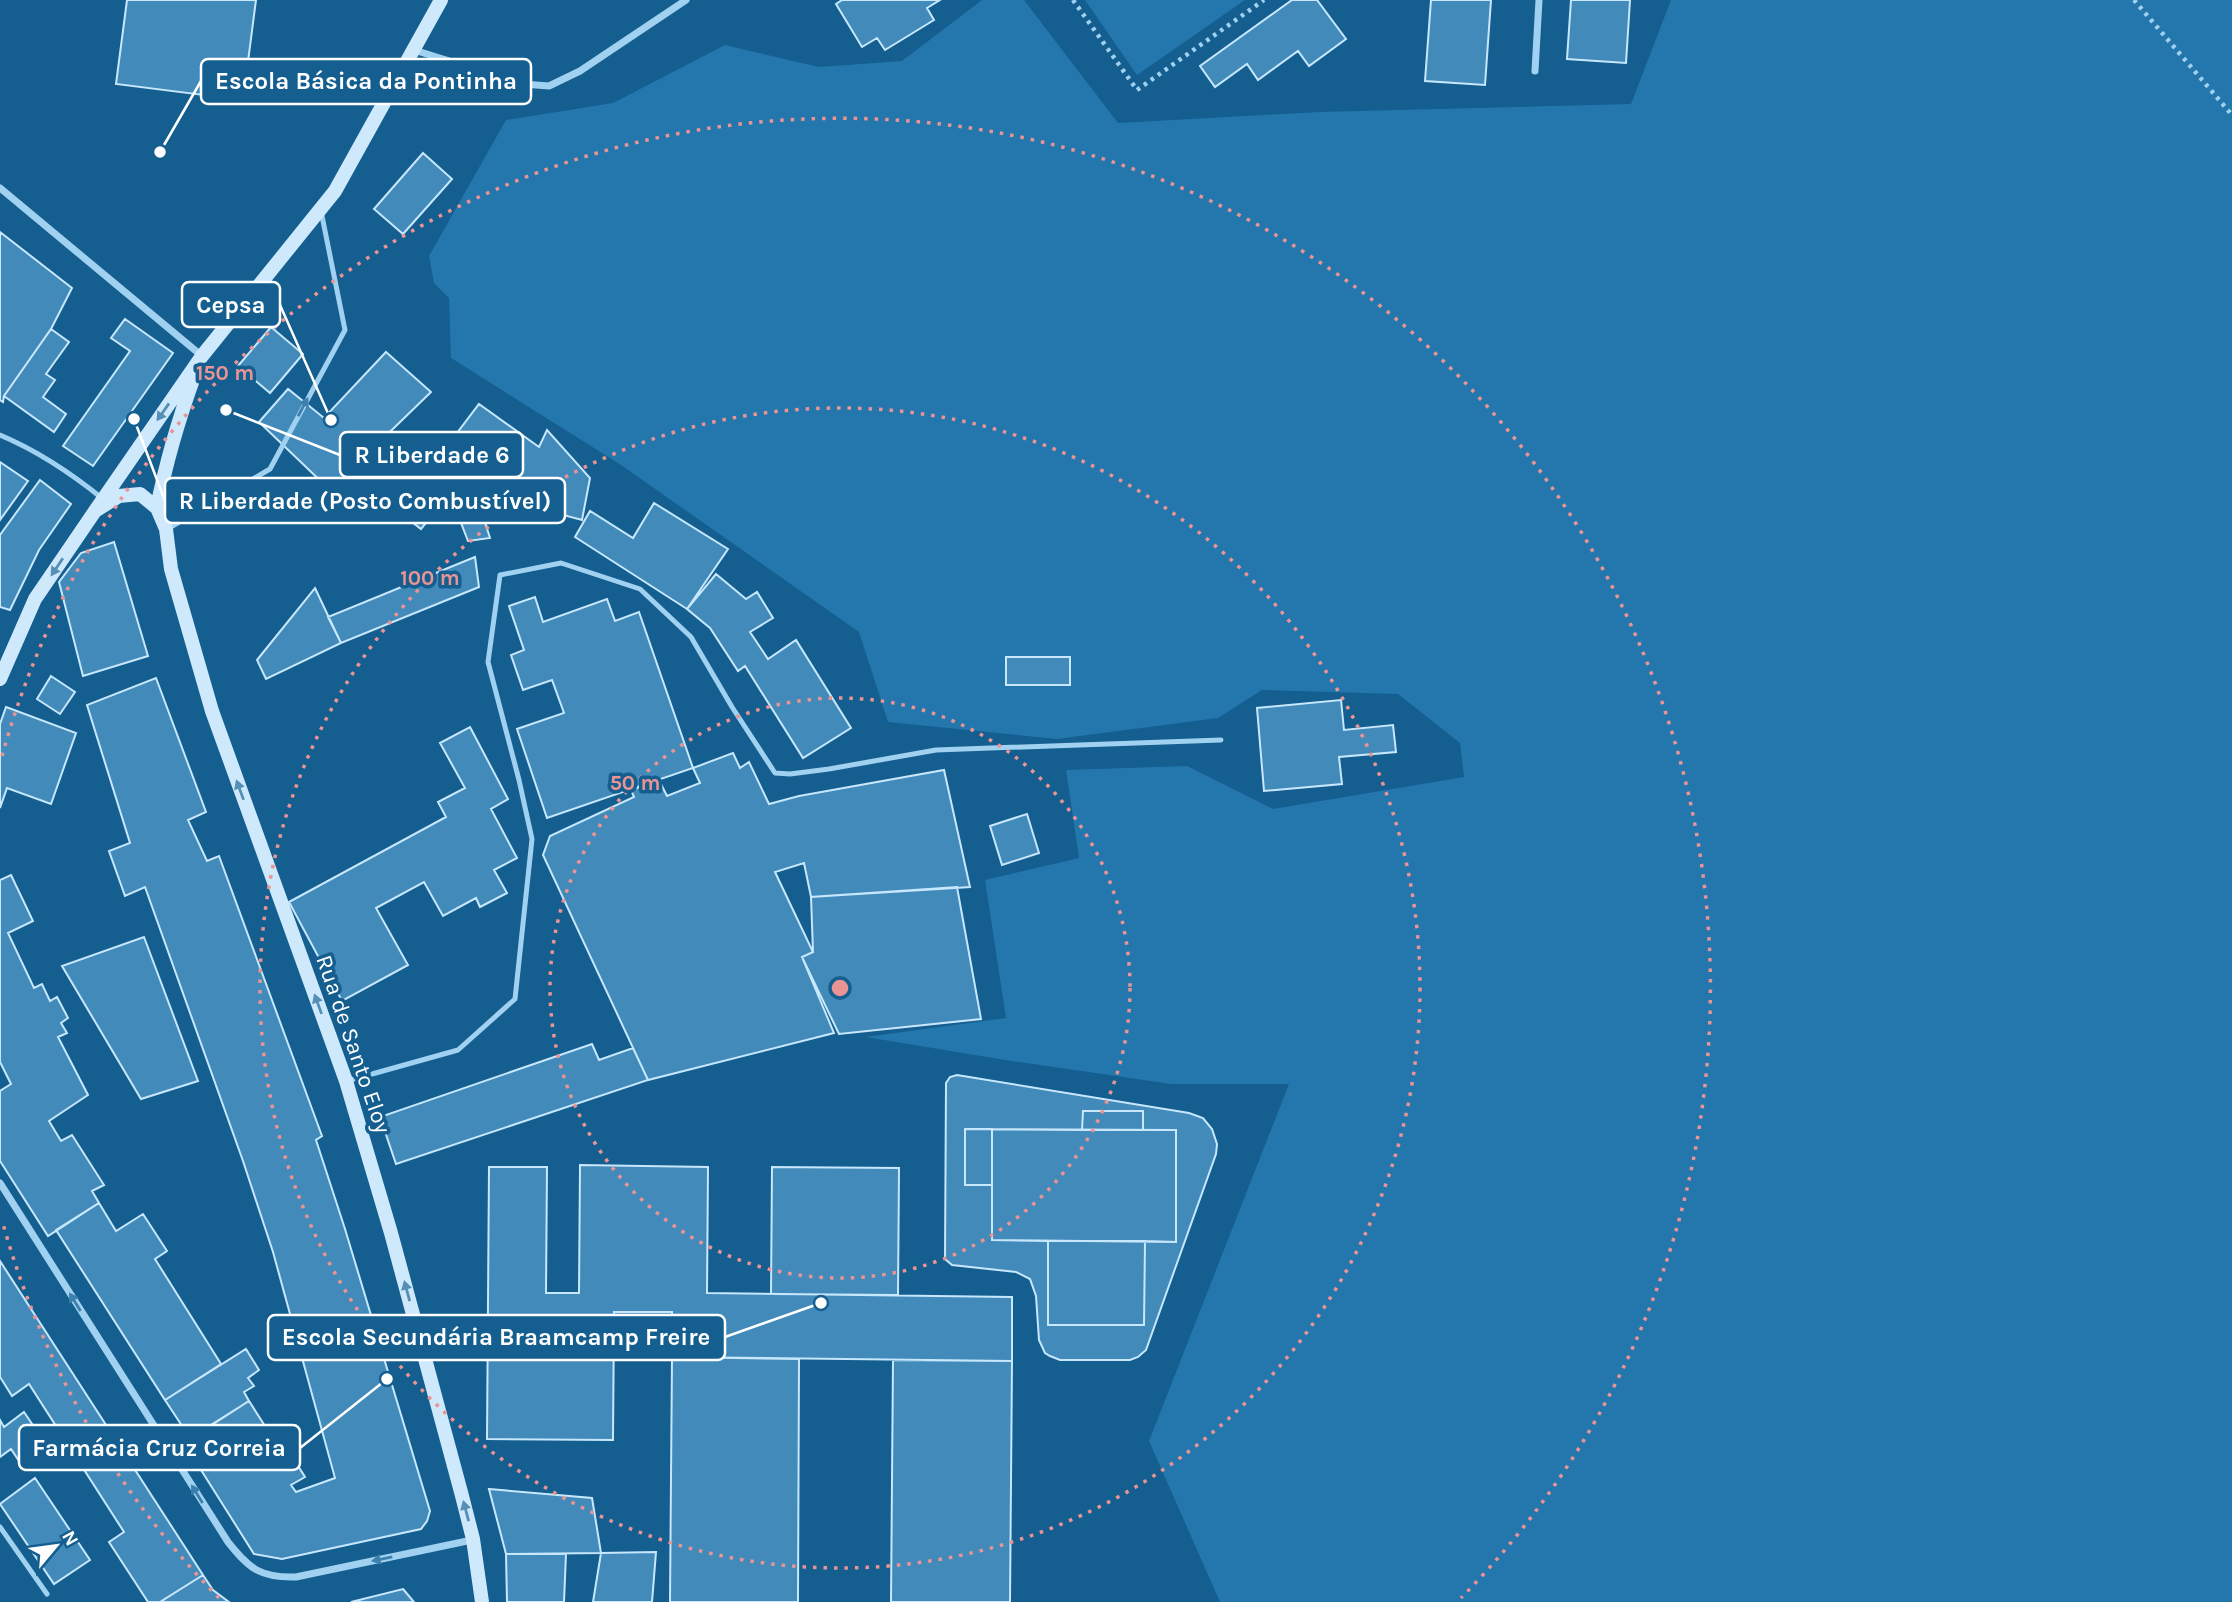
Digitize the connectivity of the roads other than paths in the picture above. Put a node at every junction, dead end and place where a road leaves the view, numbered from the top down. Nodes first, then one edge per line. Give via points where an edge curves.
1 (442, 0) edge
2 (686, 0) edge
3 (1538, 0) edge
4 (414, 50) junction
5 (1535, 71) dead end
6 (0, 188) edge
7 (321, 210) junction
8 (202, 356) junction
9 (0, 435) edge
10 (99, 505) junction
11 (157, 508) junction
12 (166, 529) junction
13 (0, 679) edge
14 (1221, 740) dead end
15 (346, 1081) junction
16 (0, 1183) edge
17 (0, 1527) edge
18 (473, 1539) junction
19 (47, 1594) dead end
20 (482, 1602) edge

1 - 4 main road
2 - 4 street via 580,71 549,86 523,84
3 - 5 street
4 - 7 main road
6 - 8 street
7 - 8 main road
12 -> 7 lane via 270,468 345,330
8 -> 10 main road
8 - 11 main road via 164,472
9 - 10 lane via 29,447 75,477
10 - 11 main road via 140,494
10 -> 13 main road via 35,599
11 - 12 main road, Rua de Santo Eloy
15 -> 12 main road, Rua de Santo Eloy via 212,711 172,569
14 - 15 lane via 936,750 830,769 775,772 691,637 640,589 561,563 500,575 488,662 531,839 515,999 458,1050
18 -> 15 main road, Rua de Santo Eloy
18 -> 16 street via 296,1577 254,1570 228,1542
17 - 19 lane
18 - 20 main road, Rua de Santo Eloy

